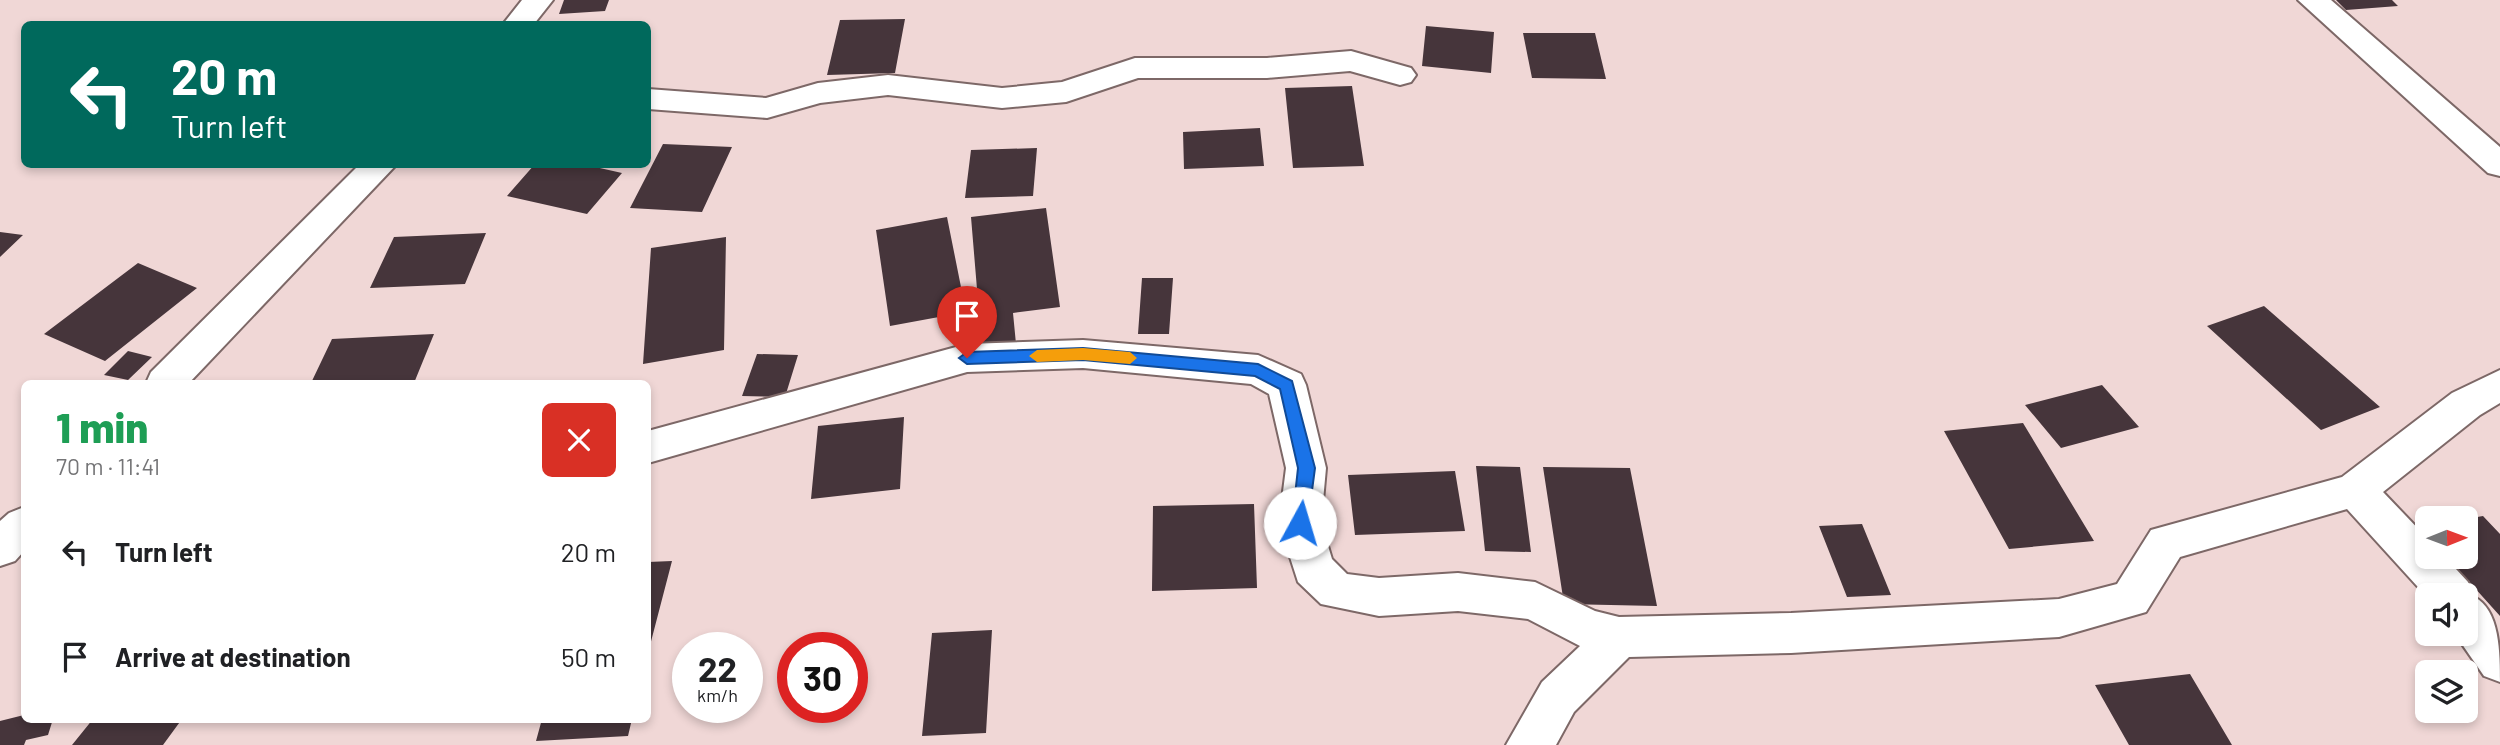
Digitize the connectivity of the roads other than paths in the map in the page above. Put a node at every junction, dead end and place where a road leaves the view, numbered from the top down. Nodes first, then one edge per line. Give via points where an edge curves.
1 (538, 0) edge
2 (2313, 0) edge
3 (520, 21) edge
4 (1400, 75) dead end
5 (651, 99) edge
6 (2500, 165) edge
7 (376, 168) edge
8 (168, 380) edge
9 (2500, 385) edge
10 (651, 446) edge
11 (2355, 491) junction
12 (21, 528) edge
13 (0, 548) edge
14 (2442, 583) edge
15 (2478, 630) edge
16 (1619, 637) junction
17 (2500, 662) edge
18 (1530, 745) edge

1 - 3 street
2 - 6 street
4 - 5 street via 1352,61 1267,68 1135,68 1066,92 1002,99 888,85 818,93 766,108
7 - 8 street
9 - 11 street via 2466,404
10 - 16 street via 967,358 1083,354 1258,370 1287,385 1307,468 1300,523 1313,569 1336,591 1378,597 1458,592 1535,601 1585,628
11 - 14 street
11 - 16 street via 2166,543 2131,599 2059,618
12 - 13 street
15 - 17 street
16 - 18 street via 1558,697

